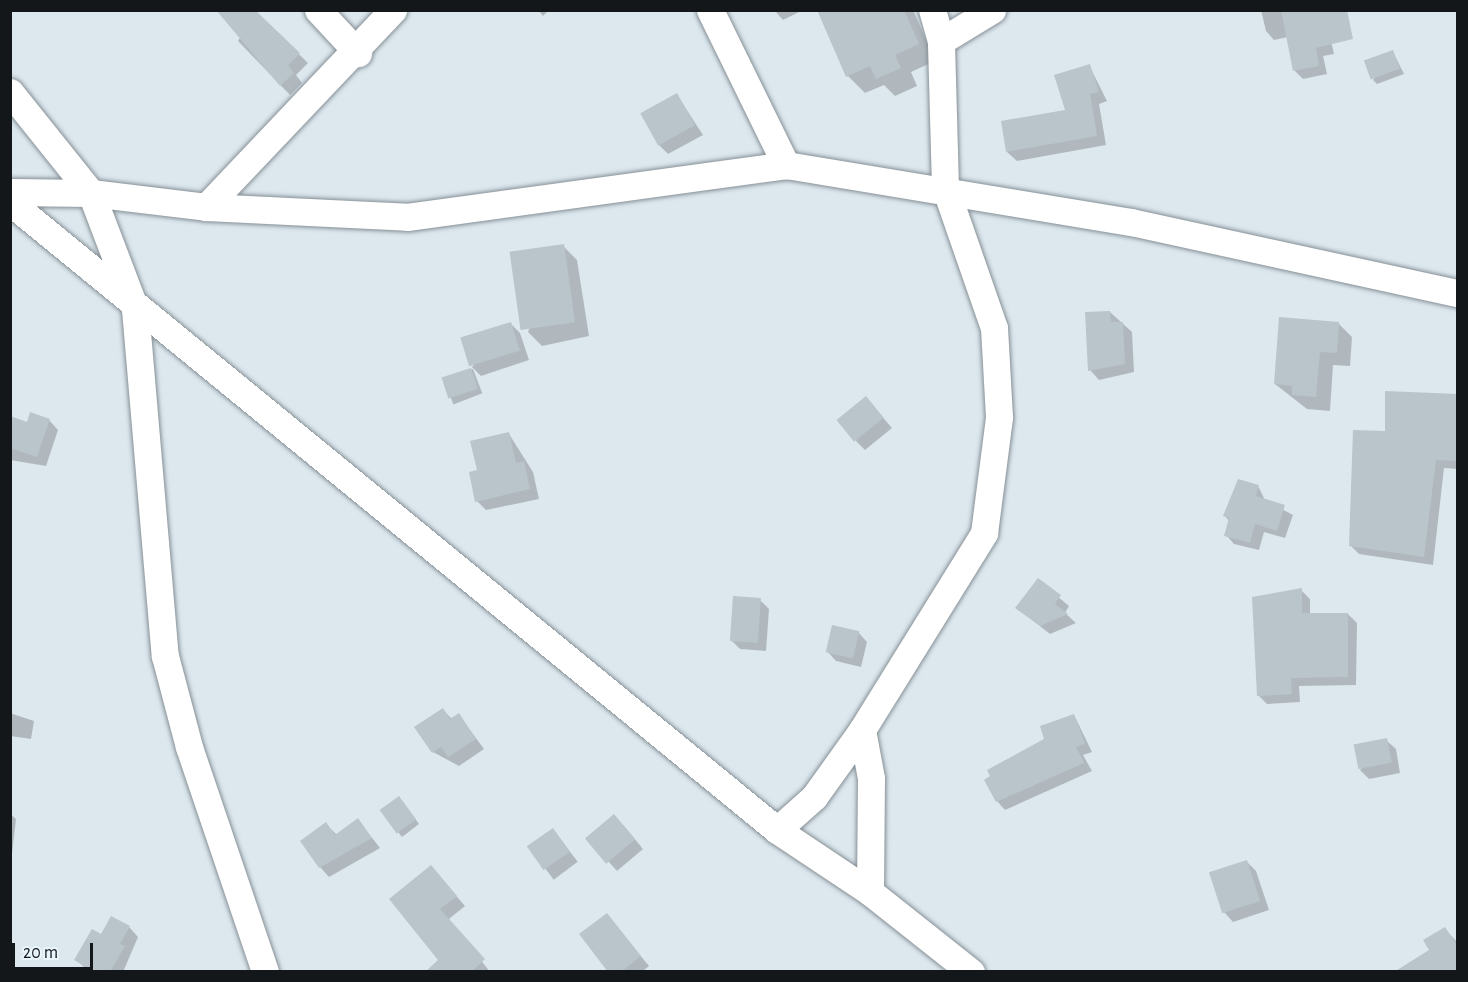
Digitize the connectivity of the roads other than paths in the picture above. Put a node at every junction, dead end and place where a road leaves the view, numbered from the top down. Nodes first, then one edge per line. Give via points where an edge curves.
1 (318, 10) edge
2 (393, 10) edge
3 (710, 10) edge
4 (932, 10) edge
5 (992, 10) edge
6 (940, 41) junction
7 (358, 53) junction
8 (10, 92) edge
9 (786, 165) junction
10 (945, 187) junction
11 (10, 192) edge
12 (91, 193) junction
13 (10, 202) edge
14 (206, 207) junction
15 (1458, 293) edge
16 (135, 309) junction
17 (862, 730) junction
18 (777, 830) junction
19 (870, 892) junction
20 (266, 972) edge
21 (971, 972) edge

1 - 7 street
2 - 7 street
3 - 9 street
4 - 6 street
5 - 6 street
6 - 10 street
7 - 14 street
8 - 12 street
9 - 10 street
9 - 14 street via 463,213 366,216
10 - 15 street
10 - 17 street via 994,328 999,417 984,533
11 - 12 street
12 - 14 street
12 - 16 street
13 - 16 street
16 - 18 street via 406,521
16 - 20 street via 165,656 189,747
17 - 18 street via 814,796
17 - 19 street via 871,778
18 - 19 street
19 - 21 street

